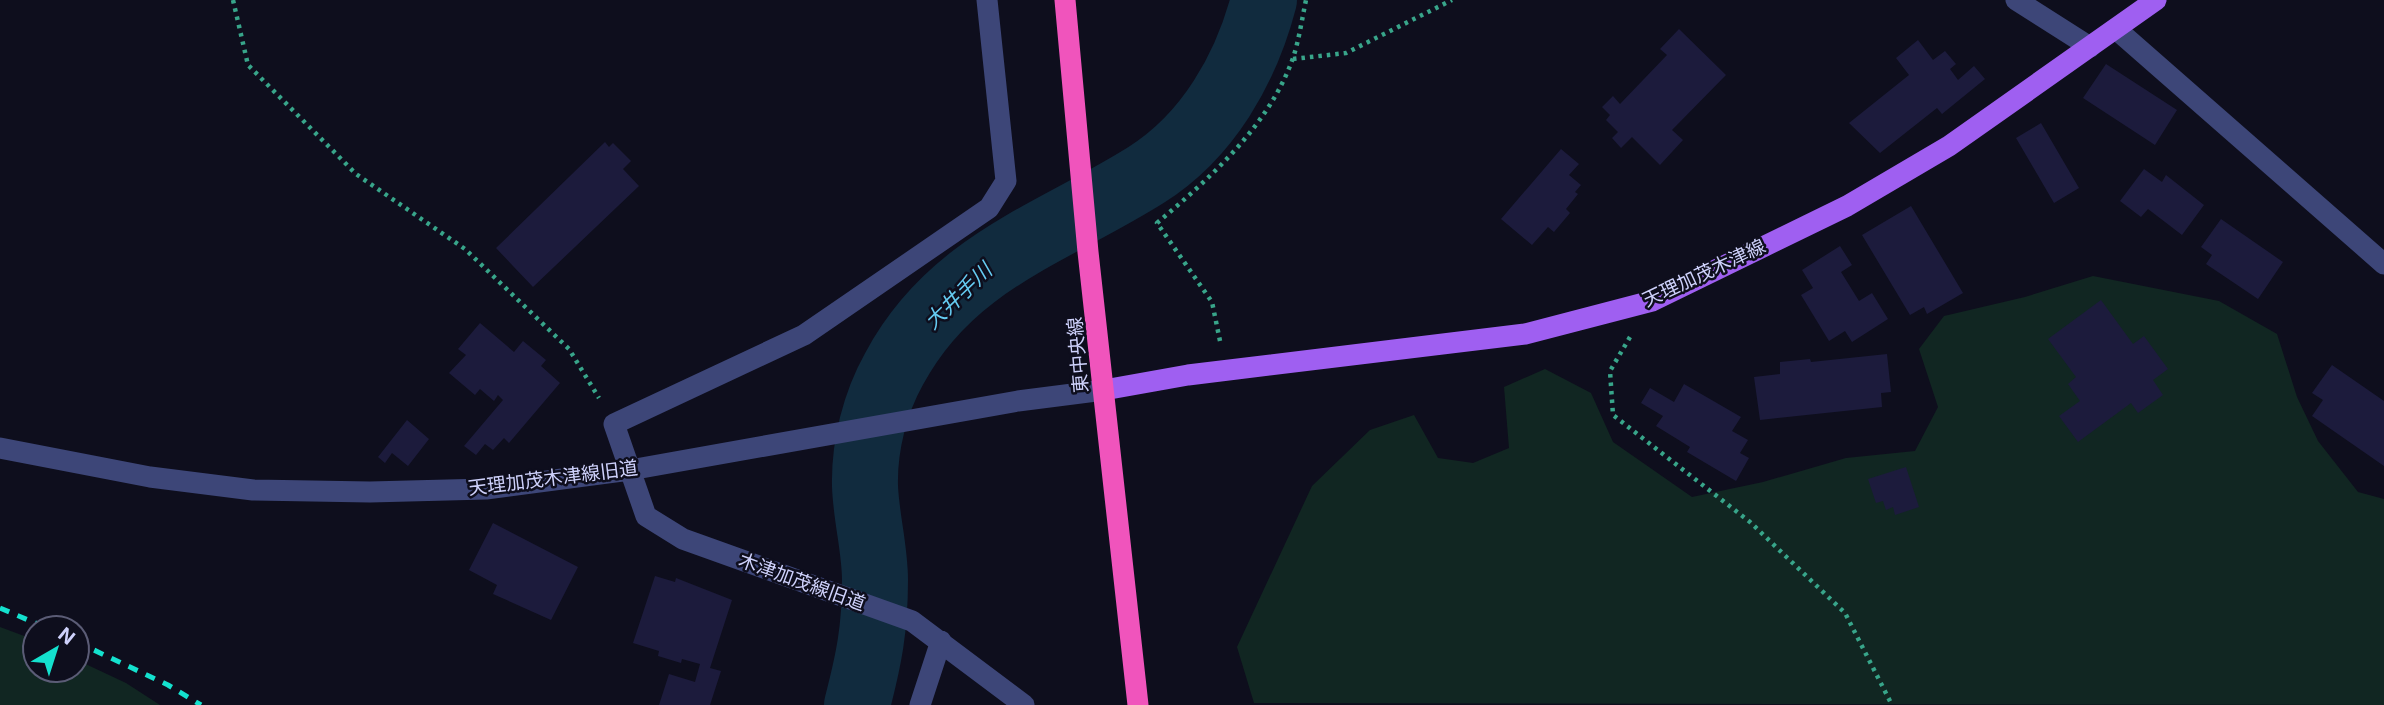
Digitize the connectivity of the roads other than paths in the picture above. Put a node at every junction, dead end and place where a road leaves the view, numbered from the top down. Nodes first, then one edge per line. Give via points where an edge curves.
1 (987, 0) edge
2 (1065, 0) edge
3 (2016, 0) edge
4 (2156, 0) edge
5 (2116, 29) junction
6 (2090, 47) junction
7 (2384, 264) edge
8 (1104, 390) junction
9 (0, 448) edge
10 (630, 470) junction
11 (941, 641) junction
12 (920, 705) edge
13 (1024, 705) edge
14 (1138, 705) edge

1 - 10 street, 木津加茂線旧道 via 1006,181 989,208 804,335 614,424
2 - 8 highway, 東中央線
3 - 6 street
4 - 5 main road, 天理加茂木津線
5 - 6 main road, 天理加茂木津線
5 - 7 street
6 - 8 main road, 天理加茂木津線 via 1950,146 1847,206 1652,301 1525,334 1227,370
8 - 10 street, 天理加茂木津線旧道
8 - 14 highway, 東中央線
9 - 10 street, 天理加茂木津線旧道 via 150,477 253,490 486,489
10 - 11 street, 木津加茂線旧道 via 646,516 682,539 912,621
11 - 12 street
11 - 13 street, 木津加茂線旧道

